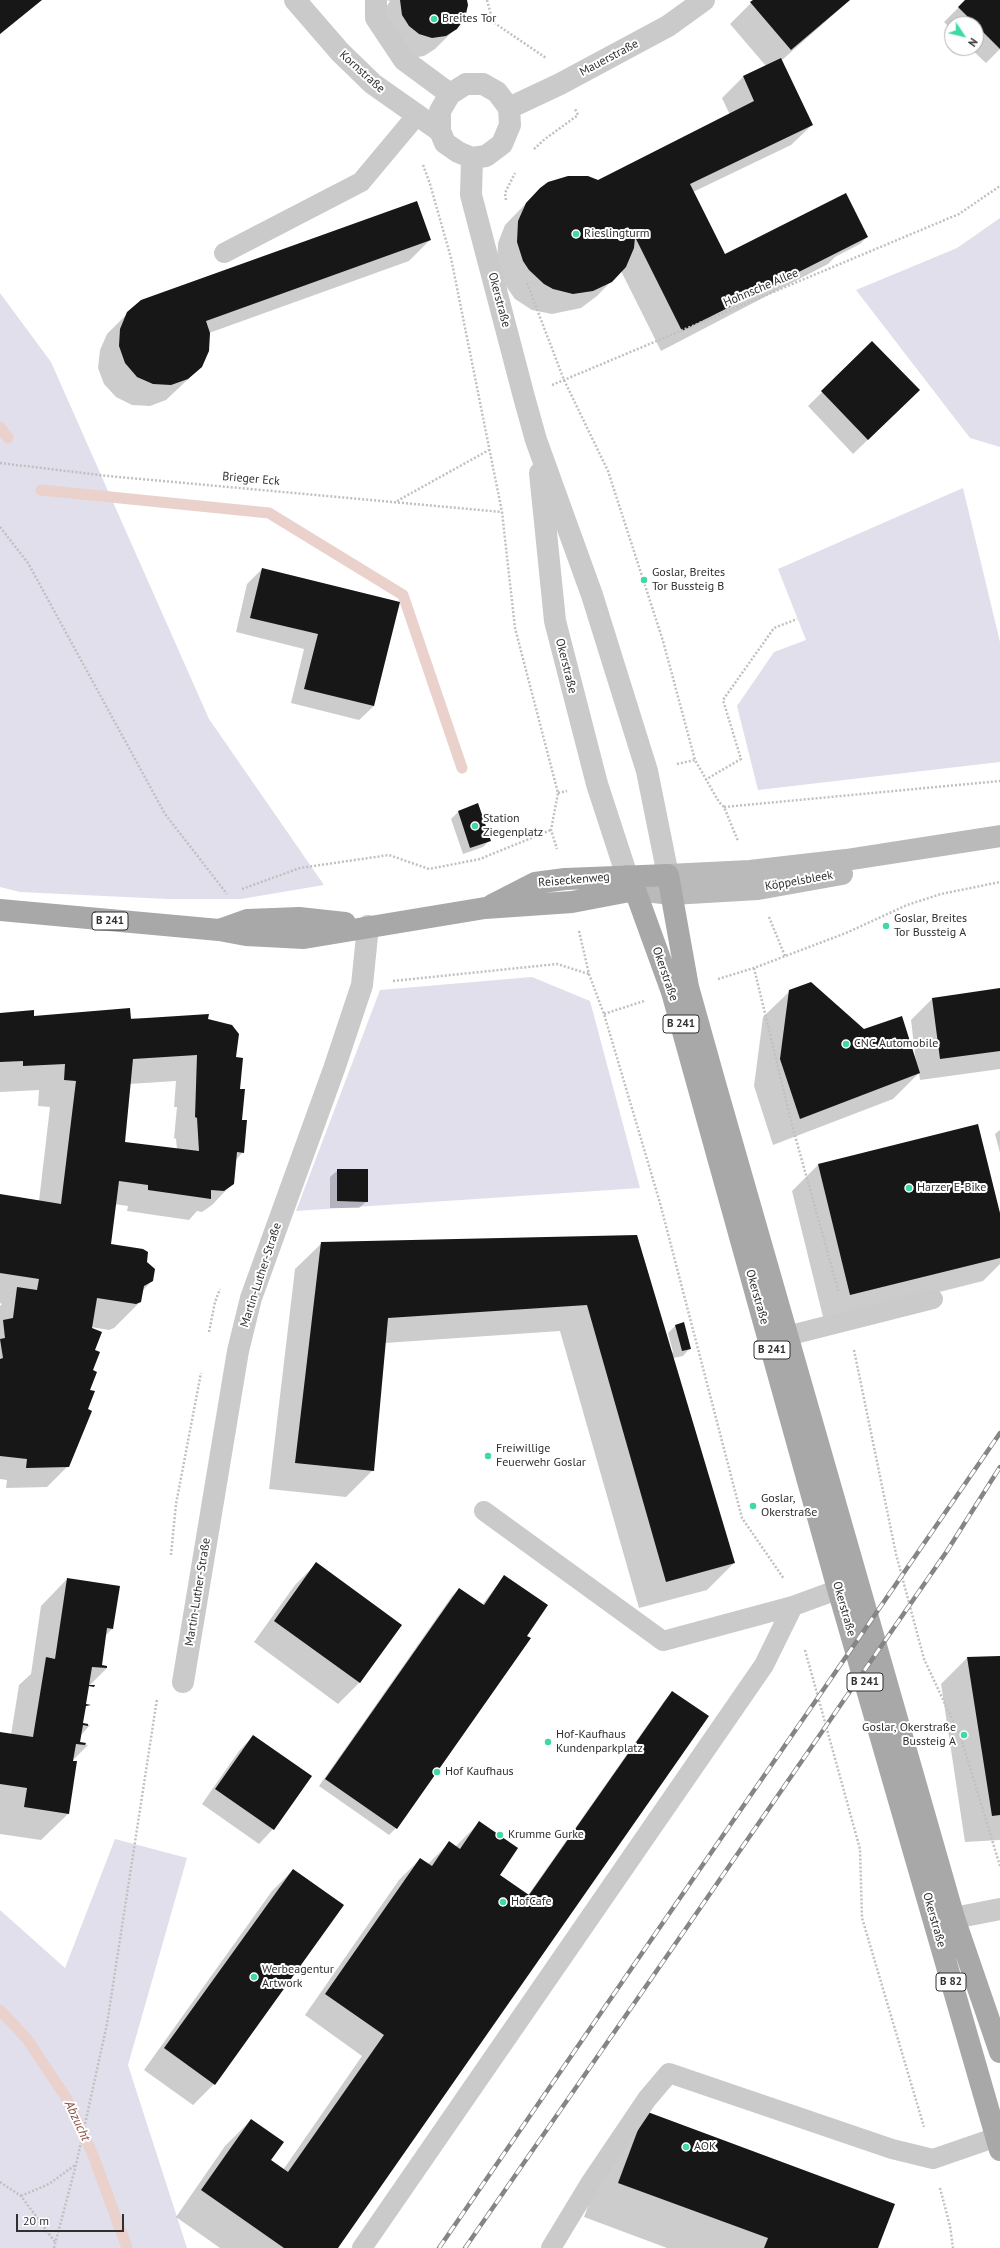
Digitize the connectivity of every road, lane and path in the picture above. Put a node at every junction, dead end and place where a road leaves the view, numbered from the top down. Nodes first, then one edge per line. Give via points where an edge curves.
1 (295, 0) edge
2 (376, 0) edge
3 (487, 0) edge
4 (704, 0) edge
5 (560, 84) junction
6 (450, 94) junction
7 (509, 108) junction
8 (417, 116) junction
9 (440, 131) junction
10 (402, 135) junction
11 (530, 154) dead end
12 (472, 158) junction
13 (517, 170) dead end
14 (1000, 186) edge
15 (506, 208) dead end
16 (224, 253) dead end
17 (526, 280) dead end
18 (564, 380) junction
19 (524, 397) junction
20 (536, 440) junction
21 (489, 450) junction
22 (0, 458) edge
23 (2, 463) edge
24 (396, 501) junction
25 (502, 512) junction
26 (0, 527) edge
27 (797, 619) dead end
28 (705, 780) junction
29 (1000, 781) edge
30 (1000, 836) edge
31 (1000, 882) edge
32 (631, 883) junction
33 (670, 884) junction
34 (0, 910) edge
35 (368, 926) junction
36 (589, 974) dead end
37 (362, 985) junction
38 (932, 1299) dead end
39 (847, 1322) junction
40 (778, 1338) junction
41 (484, 1511) dead end
42 (859, 1582) junction
43 (838, 1589) junction
44 (793, 1606) junction
45 (183, 1682) dead end
46 (916, 1782) joint
47 (908, 1826) joint
48 (1000, 1866) edge
49 (1000, 1909) edge
50 (954, 1918) junction
51 (1000, 2052) edge
52 (90, 2093) dead end
53 (998, 2141) edge
54 (76, 2165) junction
55 (0, 2182) edge
56 (21, 2196) junction
57 (55, 2242) junction
58 (54, 2248) edge
59 (362, 2248) edge
60 (551, 2248) edge

1 - 8 street, Kornstraße via 340,52 373,84
2 - 6 street via 376,18 404,60
3 - 5 path via 494,22 547,58
4 - 5 street, Mauerstraße via 668,26
5 - 7 street, Mauerstraße
5 - 11 path via 578,115 545,139
6 - 7 street via 466,84 484,84 497,92
6 - 9 street via 440,111
7 - 12 street via 510,125 502,144 486,156
8 - 9 street, Kornstraße
8 - 10 lane
9 - 12 street via 446,143
10 - 16 lane via 361,182
10 - 21 path via 422,163 451,258
12 - 19 street, Okerstraße via 471,195
13 - 15 path via 505,193
14 - 18 path, Hohnsche Allee via 959,214
17 - 18 path
18 - 19 path, Hohnsche Allee
18 - 28 path via 608,471 663,641 695,760
19 - 20 street, Okerstraße
20 - 32 street, Okerstraße via 555,621 595,778
20 - 33 street, Okerstraße via 592,595 647,771
21 - 24 path
21 - 25 path
22 - 23 path
23 - 24 path, Brieger Eck via 108,476
24 - 25 path, Brieger Eck
25 - 26 path via 516,628 558,794 551,830 480,859 429,869 389,855 300,868 227,894 165,814 28,563
27 - 28 path via 774,628 723,700 741,759
28 - 29 path via 724,807
30 - 33 street, Köppelsbleek via 923,848 852,872 758,889
31 - 39 path via 941,894 914,903 846,933 754,968 792,1125
32 - 33 main road, Reiseckenweg / B 241
32 - 35 main road, Reiseckenweg / B 241 via 535,883 485,908
32 - 40 main road, Okerstraße / B 241 via 672,992
33 - 40 main road, Okerstraße / B 241 via 688,987
34 - 35 main road, Reiseckenweg / B 241 via 219,930 247,920 299,918
35 - 37 street, Martin-Luther-Straße
36 - 37 path via 557,964
37 - 45 street, Martin-Luther-Straße via 251,1298 238,1351
38 - 39 lane
39 - 40 lane
39 - 48 path via 896,1554 924,1658 961,1738
40 - 42 main road, Okerstraße / B 241
40 - 43 main road, Okerstraße / B 241
41 - 44 lane via 663,1641
42 - 43 lane
42 - 46 main road, Okerstraße / B 241
43 - 44 lane
43 - 47 main road, Okerstraße / B 241
44 - 59 lane via 764,1665
46 - 50 main road, Okerstraße / B 82
47 - 53 main road, Okerstraße / B 82
49 - 50 street
50 - 51 main road, Okerstraße / B 82
52 - 54 path
53 - 60 lane via 933,2159 892,2149 669,2073 647,2099 591,2182
54 - 56 path via 49,2184
54 - 57 path
55 - 56 path
56 - 57 path
57 - 58 path

